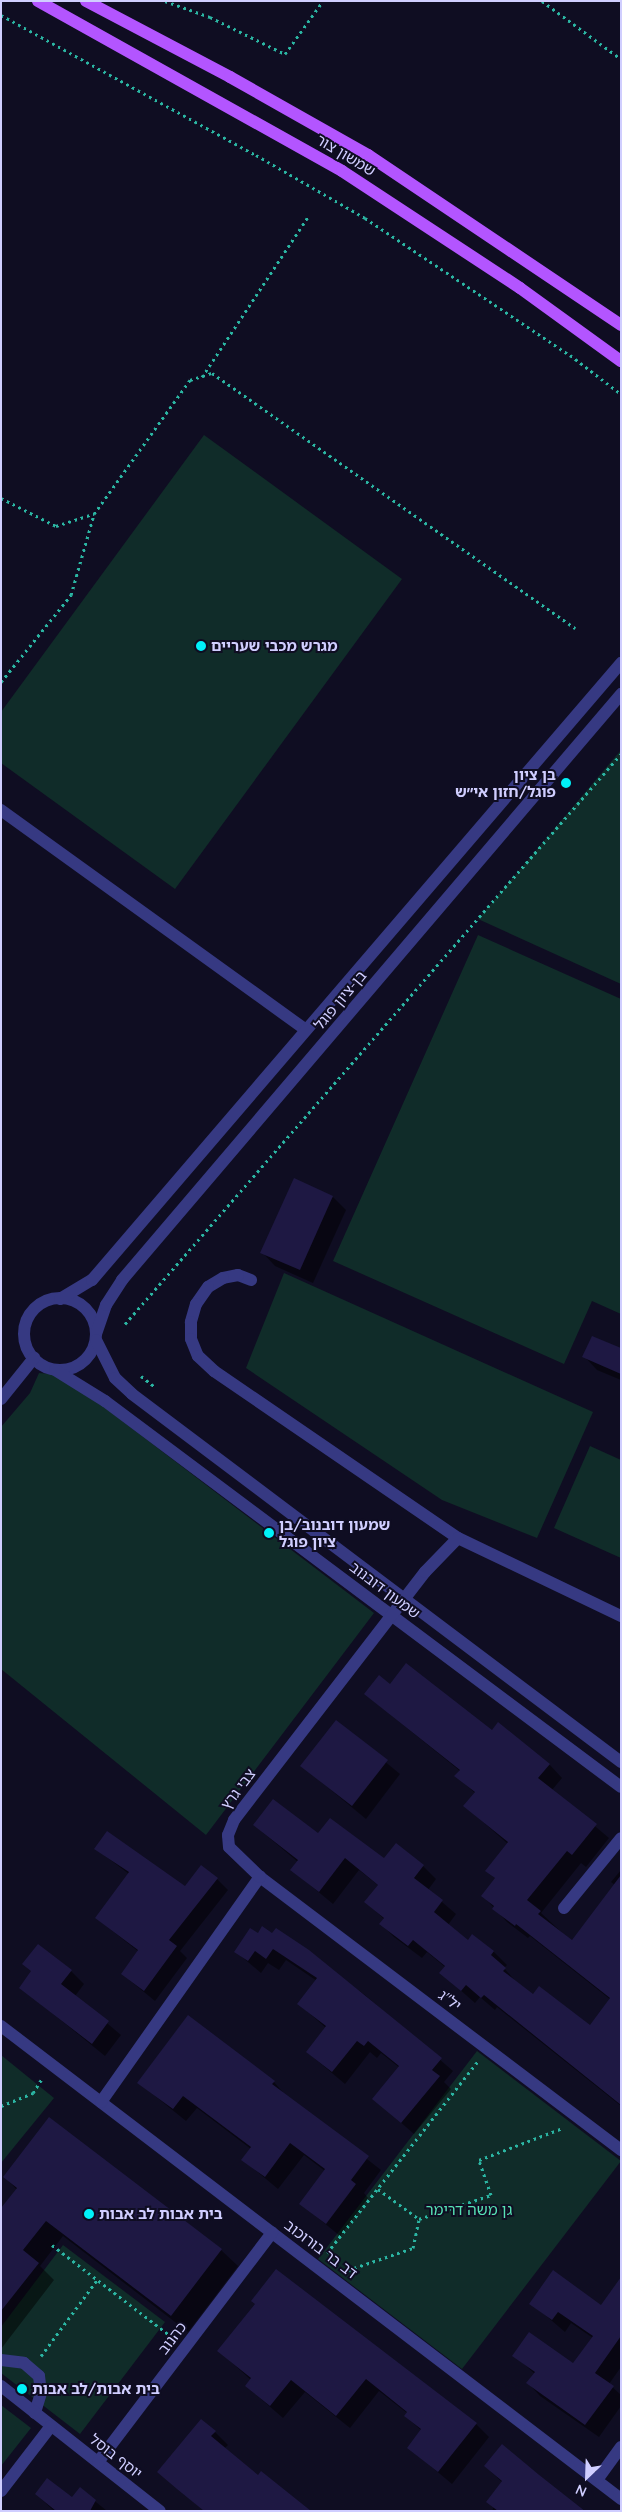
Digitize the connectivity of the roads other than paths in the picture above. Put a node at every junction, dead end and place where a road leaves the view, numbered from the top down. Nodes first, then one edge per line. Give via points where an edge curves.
1 (38, 1) edge
2 (86, 1) edge
3 (621, 325) edge
4 (621, 361) edge
5 (621, 663) edge
6 (621, 694) edge
7 (1, 810) edge
8 (306, 1030) junction
9 (251, 1280) dead end
10 (60, 1299) junction
11 (96, 1337) junction
12 (34, 1358) junction
13 (56, 1370) junction
14 (1, 1398) edge
15 (458, 1538) junction
16 (406, 1598) junction
17 (392, 1616) junction
18 (621, 1616) edge
19 (621, 1762) edge
20 (621, 1787) edge
21 (621, 1838) edge
22 (260, 1877) junction
23 (564, 1908) dead end
24 (1, 2026) edge
25 (101, 2102) junction
26 (621, 2150) edge
27 (272, 2233) junction
28 (1, 2360) edge
29 (1, 2386) edge
30 (35, 2413) junction
31 (51, 2426) junction
32 (621, 2447) edge
33 (98, 2462) junction
34 (597, 2480) junction
35 (1, 2491) edge
36 (621, 2499) edge
37 (160, 2511) edge

1 - 4 main road, שמשון צור via 342,171 512,283
2 - 3 main road, שמשון צור via 230,76 368,155
5 - 8 street, בן-ציון פוגל
6 - 11 street, בן-ציון פוגל via 122,1280 106,1305
7 - 8 street, בן-ציון פוגל
8 - 10 street, בן-ציון פוגל via 92,1280
9 - 15 street via 238,1275 208,1287 196,1304 191,1322 198,1356 214,1371
10 - 11 street via 74,1301 86,1309 93,1320
10 - 12 street via 43,1303 27,1320 24,1337
11 - 13 street via 92,1352 79,1365
11 - 16 street, שמעון דובנוב via 115,1378 132,1394
12 - 13 street
12 - 14 street
13 - 17 street, שמעון דובנוב via 105,1401
15 - 16 street, צבי גרץ
15 - 18 street
16 - 17 street, צבי גרץ
16 - 19 street, שמעון דובנוב
17 - 20 street, שמעון דובנוב
17 - 22 street, צבי גרץ via 234,1820 228,1834 229,1847
21 - 23 street
22 - 25 street
22 - 26 street, יל"ג
24 - 25 street, דב בר בורוכוב
25 - 27 street, דב בר בורוכוב
27 - 33 street, כהנוב
27 - 34 street, דב בר בורוכוב
28 - 30 street via 24,2363 39,2376 42,2393
29 - 30 street, יוסף בוסל
30 - 31 street, יוסף בוסל
31 - 33 street, יוסף בוסל
31 - 35 street
32 - 34 street
33 - 37 street, יוסף בוסל
34 - 36 street, דב בר בורוכוב

